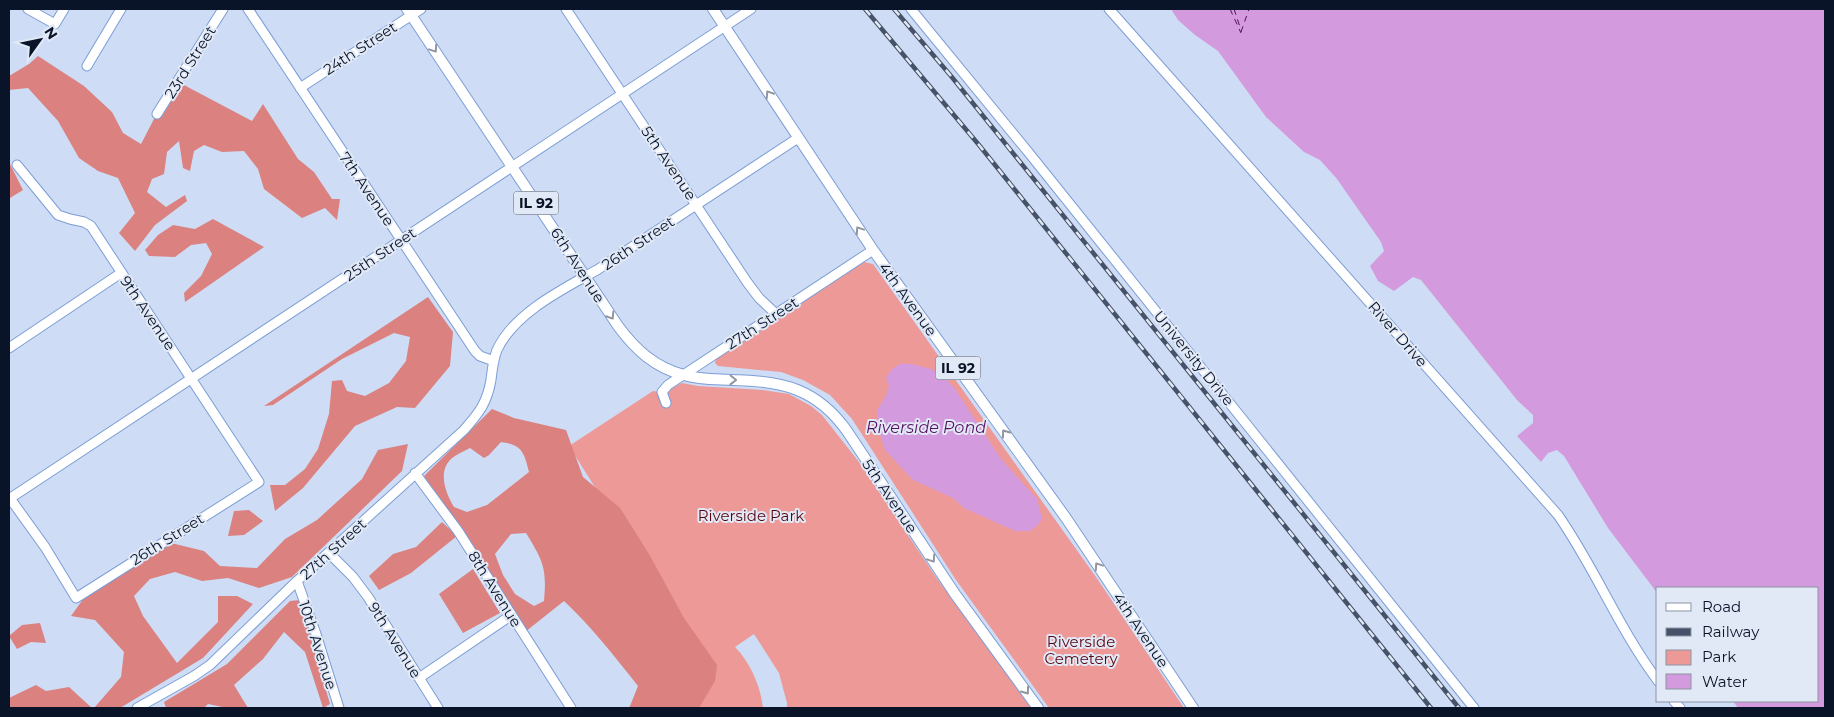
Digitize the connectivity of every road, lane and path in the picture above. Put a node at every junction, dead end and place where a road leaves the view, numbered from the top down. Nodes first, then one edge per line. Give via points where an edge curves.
1 (28, 9) edge
2 (64, 9) edge
3 (121, 9) edge
4 (223, 9) edge
5 (248, 9) edge
6 (421, 9) edge
7 (566, 9) edge
8 (713, 9) edge
9 (751, 9) edge
10 (911, 9) edge
11 (1109, 9) edge
12 (409, 12) edge
13 (725, 26) junction
14 (87, 66) dead end
15 (300, 88) junction
16 (622, 94) junction
17 (157, 114) dead end
18 (798, 138) junction
19 (17, 165) dead end
20 (512, 166) junction
21 (697, 205) junction
22 (401, 240) junction
23 (873, 250) junction
24 (121, 273) junction
25 (586, 277) junction
26 (775, 313) junction
27 (9, 348) edge
28 (494, 361) junction
29 (684, 376) junction
30 (192, 380) junction
31 (666, 403) dead end
32 (415, 473) junction
33 (259, 482) joint
34 (9, 498) edge
35 (329, 553) junction
36 (297, 581) junction
37 (510, 616) junction
38 (418, 678) junction
39 (1656, 678) edge
40 (138, 708) edge
41 (339, 708) edge
42 (438, 708) edge
43 (570, 708) edge
44 (1038, 708) edge
45 (1193, 708) edge
46 (1474, 708) edge

1 - 2 street via 55,24
3 - 14 street
4 - 17 street, 23rd Street
5 - 15 street, 7th Avenue
6 - 12 street, 24th Street
7 - 16 street, 5th Avenue
8 - 13 main road, 4th Avenue / IL 92
9 - 13 street, 25th Street
10 - 46 street, University Drive
11 - 39 street, River Drive via 1558,515
12 - 15 street, 24th Street
12 -> 20 main road, 6th Avenue / IL 92
13 - 16 street, 25th Street
18 -> 13 main road, 4th Avenue / IL 92
15 - 22 street, 7th Avenue
16 - 20 street, 25th Street
16 - 21 street, 5th Avenue
18 - 21 street, 26th Street
23 -> 18 main road, 4th Avenue / IL 92
19 - 24 street, 9th Avenue via 58,215 91,226
20 - 22 street, 25th Street
20 - 25 main road, 6th Avenue / IL 92
21 - 25 street, 26th Street
21 - 26 street, 5th Avenue via 759,298
22 - 28 street, 7th Avenue via 476,351
22 - 30 street, 25th Street
23 - 26 street, 27th Street
45 -> 23 main road, 4th Avenue / IL 92 via 1066,518
24 - 27 street
24 - 30 street, 9th Avenue
25 - 28 street, 26th Street via 524,316 506,334
25 -> 29 main road, 6th Avenue / IL 92 via 635,347 658,365
26 - 29 street, 27th Street
28 - 32 street, 27th Street via 489,391 481,410 464,430
29 - 31 street, 27th Street via 664,388 662,392
29 -> 44 main road, 5th Avenue / IL 92 via 780,384 806,393 828,409 847,431 955,594
30 - 33 street, 9th Avenue
30 - 34 street, 25th Street
32 - 35 street, 27th Street
32 - 37 street, 8th Avenue via 458,531
33 - 34 street, 26th Street via 76,598
35 - 36 street, 27th Street
35 - 38 street, 9th Avenue via 363,590
36 - 40 street, 27th Street via 210,665
36 - 41 street, 10th Avenue
37 - 38 street
37 - 43 street, 8th Avenue
38 - 42 street, 9th Avenue

